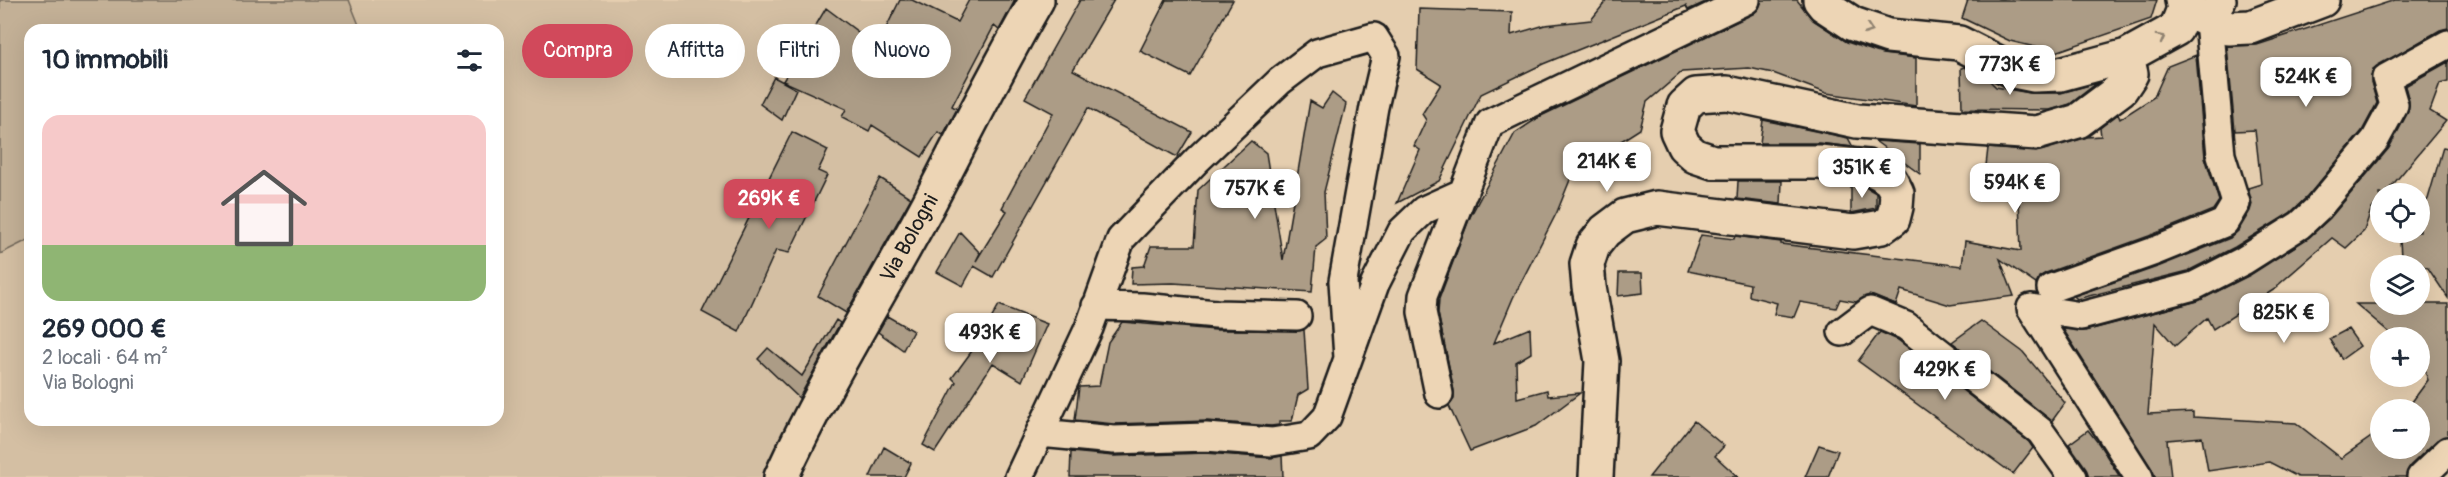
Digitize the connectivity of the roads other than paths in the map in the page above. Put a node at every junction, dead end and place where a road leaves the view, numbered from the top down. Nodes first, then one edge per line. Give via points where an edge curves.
1 (1037, 0) edge
2 (1746, 0) edge
3 (1820, 0) edge
4 (2322, 0) edge
5 (2199, 8) edge
6 (2448, 45) edge
7 (2127, 56) junction
8 (1464, 192) junction
9 (2051, 288) dead end
10 (1096, 306) junction
11 (1297, 316) dead end
12 (1842, 332) dead end
13 (1348, 358) junction
14 (1438, 394) dead end
15 (1040, 433) junction
16 (2448, 451) edge
17 (781, 477) edge
18 (1018, 477) edge
19 (1596, 477) edge
20 (2073, 477) edge
21 (2139, 477) edge
22 (2421, 477) edge

1 - 17 street, Via Bologni
2 - 8 street via 1490,123
3 -> 7 street via 1852,24 1888,36 1959,43 2014,71 2034,75 2060,74
4 - 5 street via 2251,27 2229,28
7 -> 5 street via 2176,29
5 - 9 street via 2221,155 2236,203 2224,223
6 - 21 street via 2386,78 2394,105 2365,153 2300,225 2243,261 2194,286 2081,316 2031,308
7 - 19 street via 2131,74 2121,89 2078,121 2037,133 1857,121 1727,93 1696,95 1684,106 1677,131 1684,146 1695,156 1713,162 1820,162 1867,167 1891,181 1897,193 1893,219 1881,227 1853,232 1656,208 1624,216 1605,231 1593,246 1587,264 1602,361
8 - 13 street via 1424,210 1402,231 1375,284
8 - 14 street via 1423,296 1422,312
10 - 11 street
10 - 13 street via 1121,239 1197,160 1280,81 1317,52 1374,37 1386,56 1343,281
10 - 15 street
12 - 20 street via 1870,312 1906,326 2040,431
13 - 15 street via 1326,417 1309,436 1272,442 1206,436 1114,440
15 - 18 street
16 - 22 street

